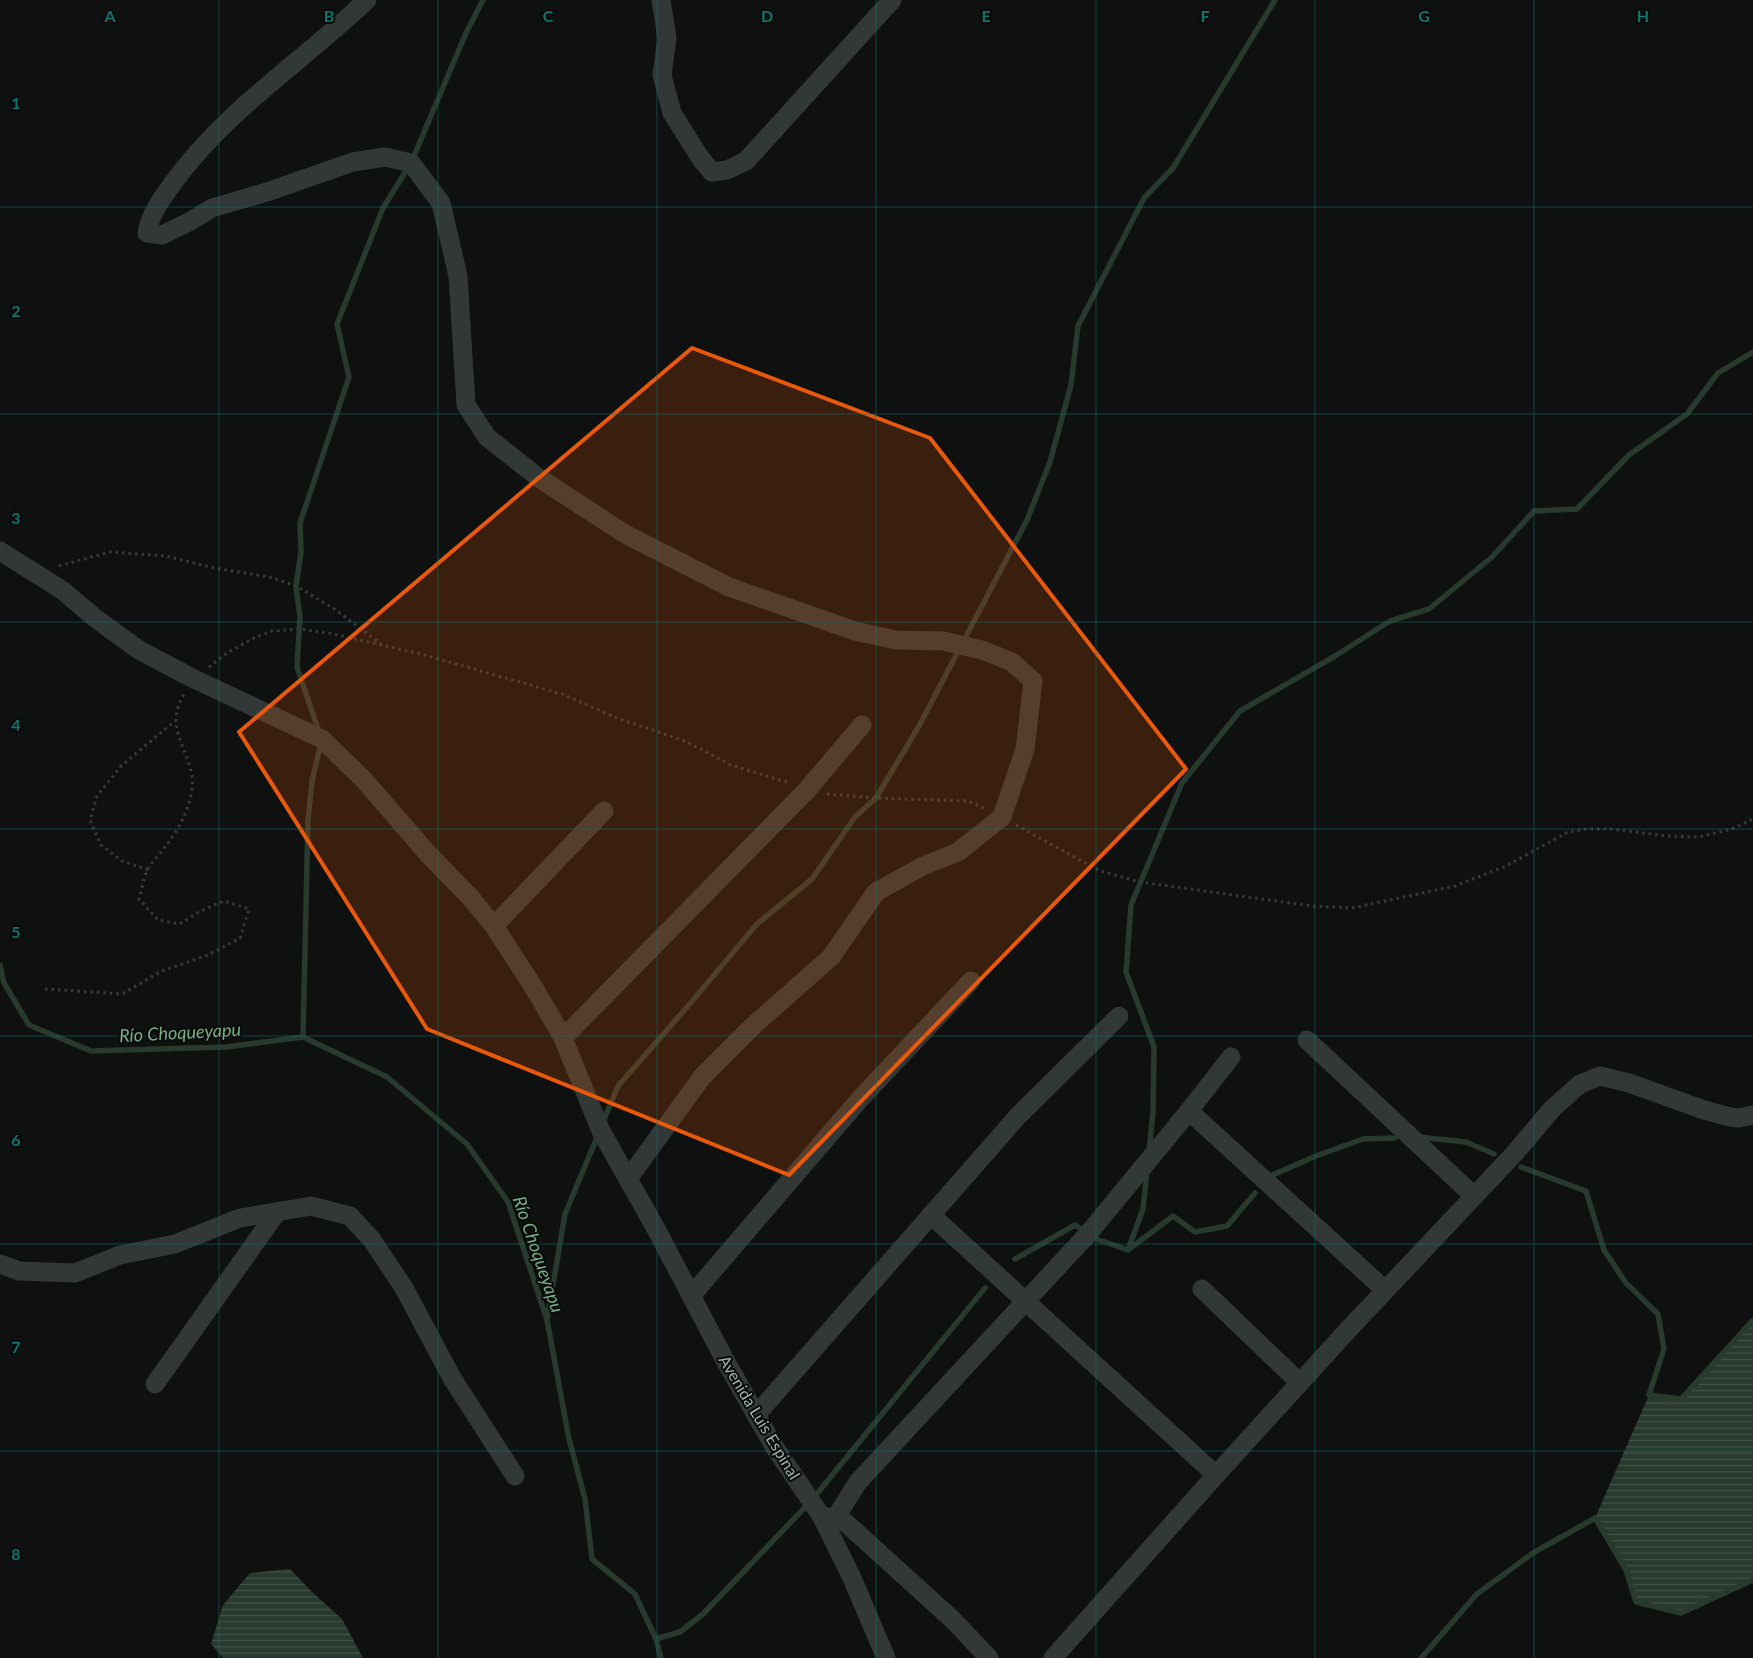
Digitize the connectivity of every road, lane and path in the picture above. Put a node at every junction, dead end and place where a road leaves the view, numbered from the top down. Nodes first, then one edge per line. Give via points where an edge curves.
1 (367, 0) edge
2 (661, 0) edge
3 (892, 0) edge
4 (0, 551) edge
5 (34, 572) junction
6 (384, 646) junction
7 (194, 679) junction
8 (175, 721) junction
9 (862, 726) dead end
10 (807, 790) junction
11 (604, 811) dead end
12 (1002, 817) junction
13 (1753, 819) edge
14 (148, 870) junction
15 (494, 926) junction
16 (971, 981) dead end
17 (45, 989) dead end
18 (1119, 1016) dead end
19 (563, 1038) junction
20 (1307, 1040) dead end
21 (1231, 1057) dead end
22 (1189, 1112) junction
23 (1753, 1116) edge
24 (628, 1180) junction
25 (1474, 1196) junction
26 (277, 1212) junction
27 (931, 1215) junction
28 (0, 1264) edge
29 (1202, 1289) dead end
30 (1385, 1290) junction
31 (692, 1296) junction
32 (1025, 1301) junction
33 (1300, 1383) junction
34 (154, 1384) dead end
35 (756, 1415) junction
36 (1216, 1475) junction
37 (515, 1476) dead end
38 (829, 1517) junction
39 (886, 1658) edge
40 (989, 1658) edge
41 (1053, 1658) edge

1 - 12 street via 214,133 166,193 149,219 147,233 162,235 212,208 353,162 385,157 411,163 441,203 458,276 466,406 487,437 540,478 625,534 729,588 855,631 896,640 943,641 982,650 1012,662 1033,681 1025,749
2 - 3 street via 667,38 662,75 672,113 712,172 728,170 746,161
4 - 5 street, Avenida Luis Espinal
5 - 6 path via 110,552 166,556 269,577 296,586 336,610
5 - 7 street, Avenida Luis Espinal via 139,650
6 - 7 path via 329,633 299,629 272,631 227,653
6 - 10 path via 562,694 614,717 685,741 730,765
7 - 8 path via 179,703
7 - 15 street, Avenida Luis Espinal via 322,739 364,780
8 - 14 path via 189,766 192,788 186,815
8 - 14 path via 121,766 97,796 90,820 101,845 122,861
9 - 10 street
10 - 12 path via 876,798 968,801
10 - 19 street
11 - 15 street
12 - 13 path via 1100,871 1140,882 1344,908 1455,886 1506,866 1568,832 1611,829 1698,837 1732,829
12 - 24 street via 958,852 923,866 876,892 830,957 702,1077
14 - 17 path via 139,899 158,920 179,924 224,901 249,909 240,938 208,955 162,971 122,994
15 - 19 street, Avenida Luis Espinal
16 - 31 street via 859,1100
18 - 27 street via 1017,1118
19 - 24 street, Avenida Luis Espinal via 601,1131
20 - 25 street
21 - 22 street
22 - 30 street
22 - 32 street via 1088,1234
23 - 25 street via 1730,1117 1600,1076 1580,1084 1552,1109
24 - 31 street, Avenida Luis Espinal
25 - 30 street
26 - 28 street via 240,1218 175,1244 120,1255 75,1273 19,1271
26 - 34 street
26 - 37 street via 311,1206 350,1216 372,1240 404,1288 452,1378
27 - 32 street
27 - 35 street
29 - 33 street
30 - 33 street
31 - 35 street, Avenida Luis Espinal
32 - 36 street
32 - 38 street
33 - 36 street
35 - 38 street, Avenida Luis Espinal via 775,1448
36 - 41 street
38 - 39 street, Avenida Luis Espinal
38 - 40 street via 853,1529 952,1619

